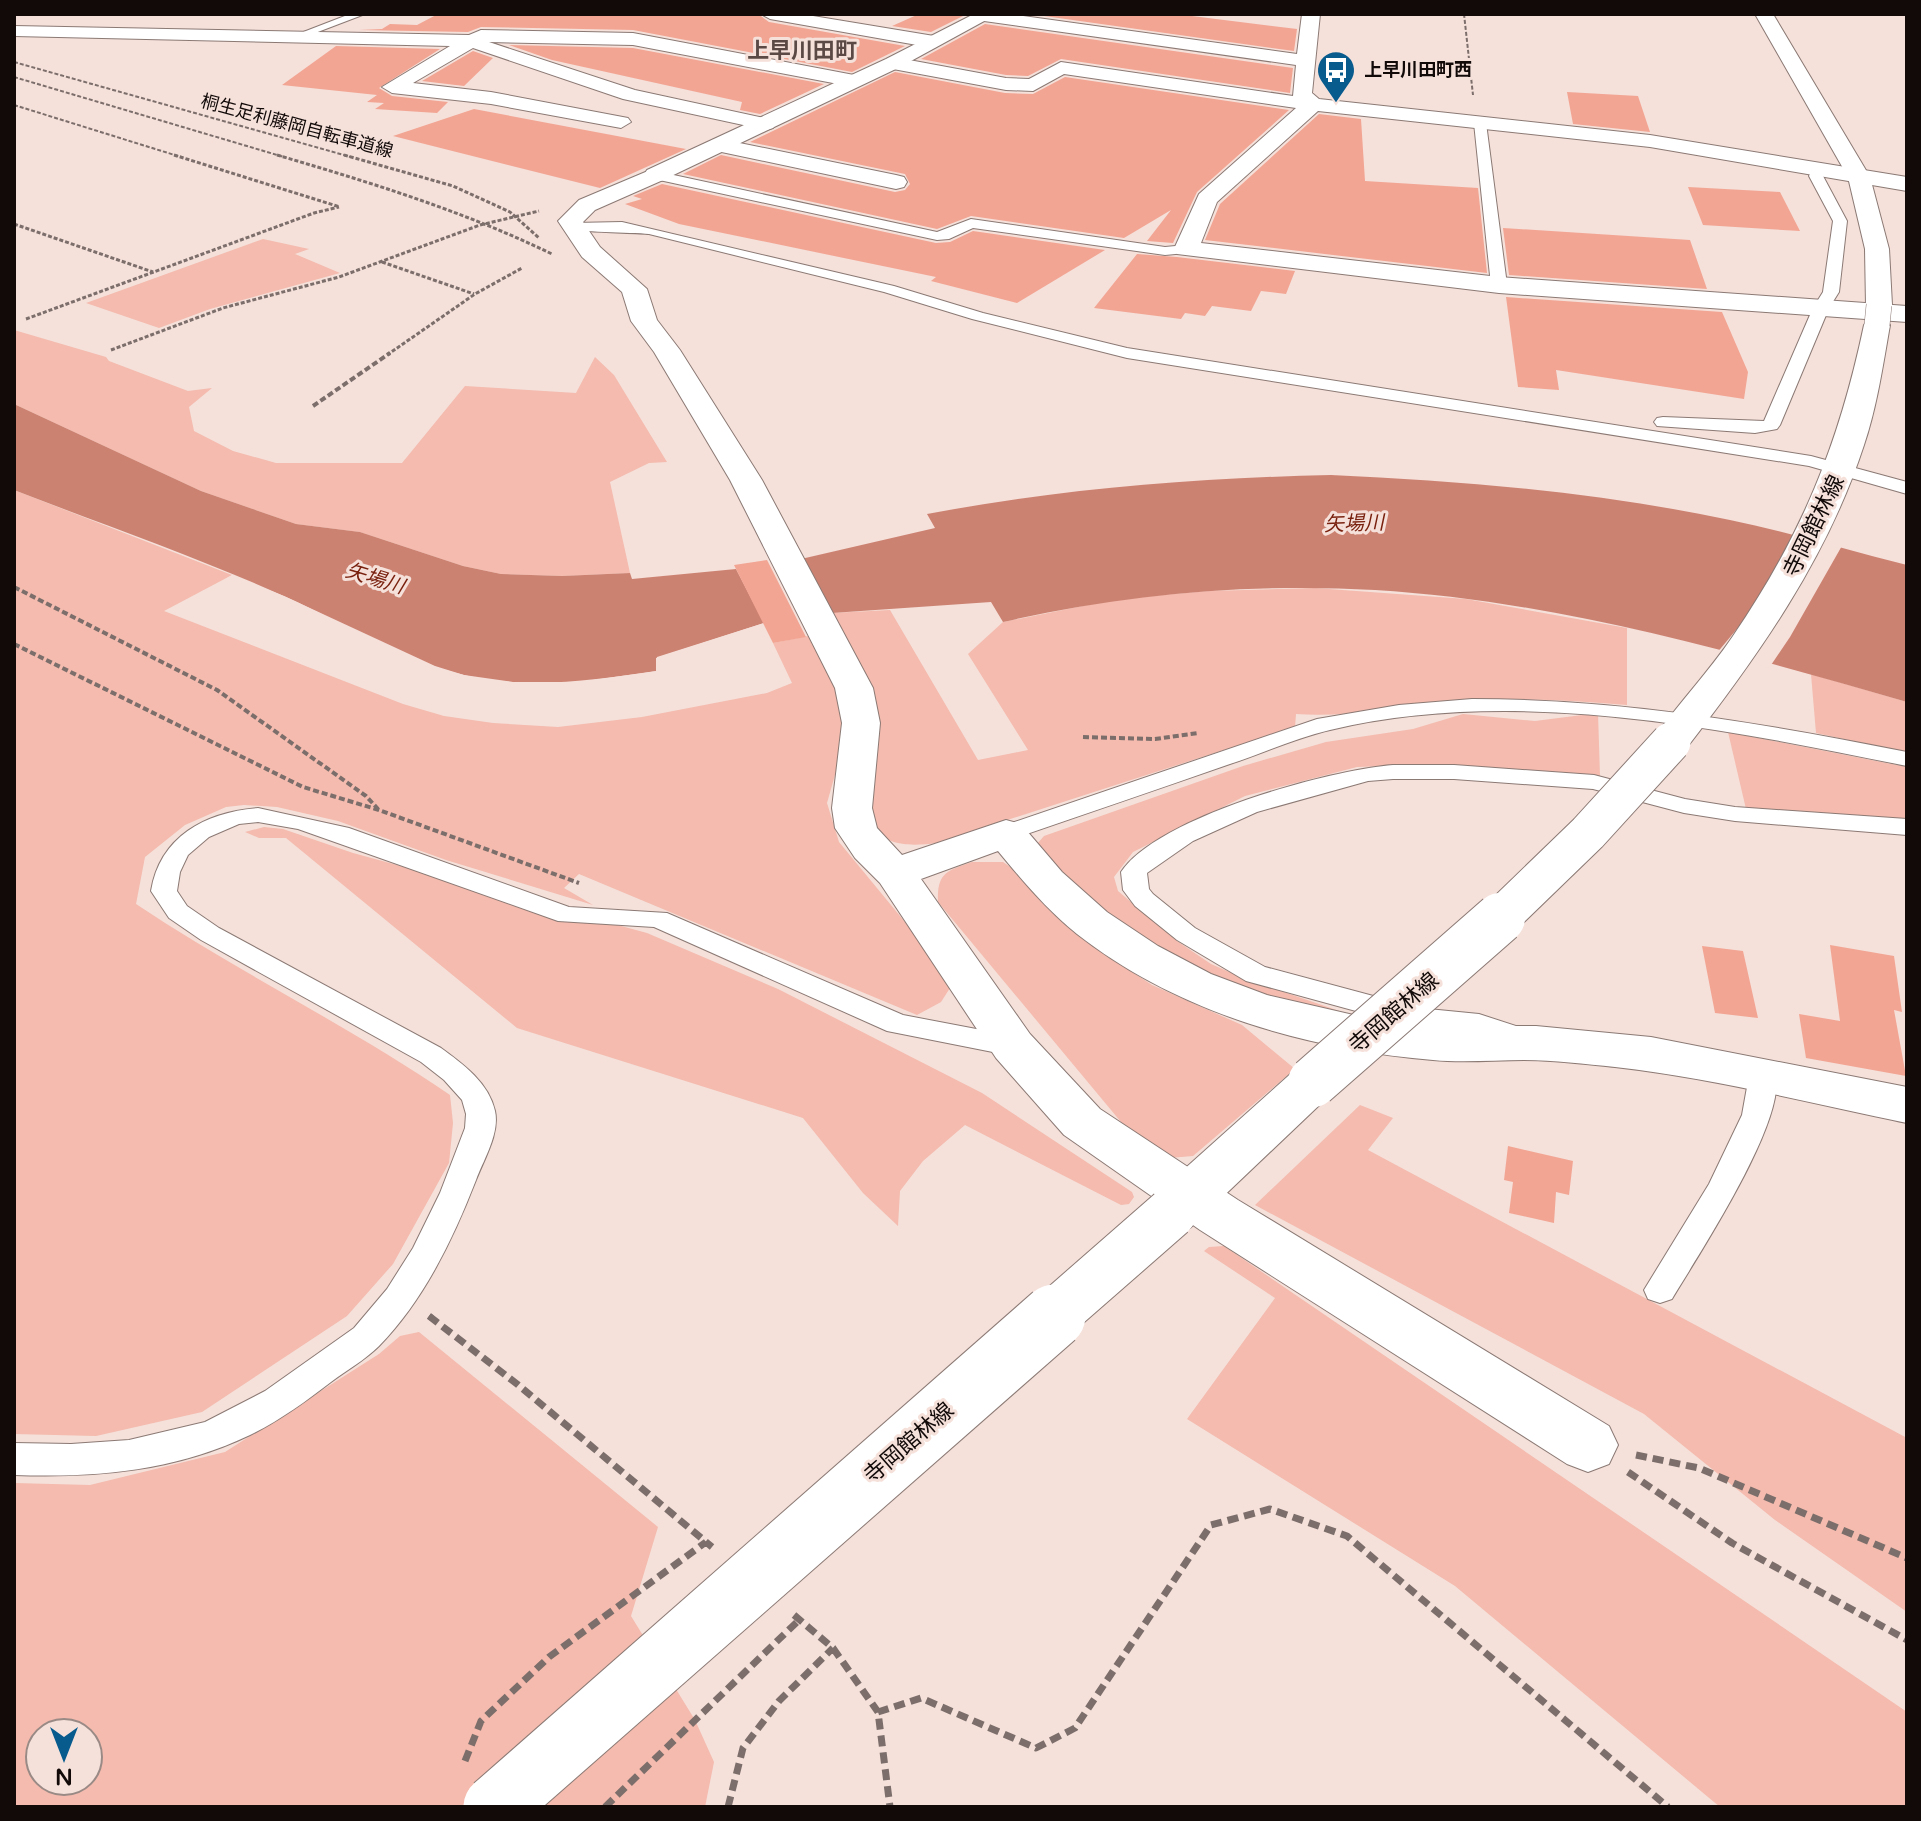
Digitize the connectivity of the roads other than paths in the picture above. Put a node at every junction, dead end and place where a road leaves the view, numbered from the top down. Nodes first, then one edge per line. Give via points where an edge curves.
1 (360, 14) edge
2 (770, 14) edge
3 (870, 14) edge
4 (1086, 14) edge
5 (1311, 14) edge
6 (1764, 14) edge
7 (986, 15) edge
8 (551, 21) dead end
9 (1181, 27) dead end
10 (14, 31) edge
11 (956, 31) junction
12 (298, 36) junction
13 (534, 36) junction
14 (469, 41) junction
15 (934, 42) junction
16 (512, 56) junction
17 (1305, 61) junction
18 (893, 63) junction
19 (854, 81) junction
20 (1313, 104) junction
21 (621, 122) dead end
22 (1480, 123) junction
23 (766, 124) junction
24 (720, 145) junction
25 (1818, 170) junction
26 (655, 175) junction
27 (1859, 177) junction
28 (896, 182) dead end
29 (1906, 188) edge
30 (574, 227) junction
31 (1186, 249) junction
32 (1499, 285) junction
33 (1821, 308) junction
34 (1907, 314) edge
35 (1544, 418) junction
36 (1840, 476) junction
37 (1907, 488) edge
38 (1691, 718) junction
39 (1907, 759) edge
40 (1907, 827) edge
41 (1006, 833) junction
42 (895, 873) junction
43 (1536, 1043) junction
44 (1013, 1046) junction
45 (1763, 1076) junction
46 (1907, 1105) edge
47 (1181, 1204) junction
48 (1660, 1290) dead end
49 (1588, 1445) road end
50 (14, 1459) edge
51 (478, 1788) edge

1 - 12 lane
2 - 15 street
3 - 11 street
4 - 9 street
5 - 17 street
6 - 27 street, 寺岡館林線
7 - 11 street
7 - 17 street
8 - 13 street
10 - 12 street
11 - 15 street
12 - 14 street
13 - 14 street via 481,36
13 - 16 street
13 - 19 street via 633,39
14 - 16 street
14 - 21 street via 392,87 491,98
15 - 18 street
16 - 23 street via 630,95
17 - 20 street via 1302,94
18 - 19 street
18 - 20 street via 1033,85 1061,68
19 - 23 street
20 - 22 street
20 - 31 street via 1207,199
22 - 25 street via 1650,141
22 - 32 lane
23 - 24 street
24 - 26 street
24 - 28 street
25 - 27 street
25 - 33 lane via 1816,176 1840,221 1831,292
26 - 30 street via 581,208 570,221
26 - 31 lane via 937,236 971,223 1165,251
27 - 29 street
27 - 36 street, 寺岡館林線 via 1877,249 1878,315
30 - 35 lane via 649,230 1127,353
30 - 42 street via 591,252 634,289 644,321 746,480 822,623 854,688 861,723 852,808 856,828
31 - 32 street
32 - 33 street
33 - 34 street
33 - 35 lane via 1771,425
35 - 36 lane
36 - 37 lane
36 - 38 street, 寺岡館林線 via 1785,584
38 - 39 lane
38 - 41 lane via 1522,705 1363,716 1299,732
38 - 47 street, 寺岡館林線, bridge via 1526,893
40 - 43 lane via 1735,814 1594,782 1393,772 1367,774 1248,807 1184,836 1134,872 1136,890 1144,900 1186,934 1256,974 1418,1018 1479,1024
41 - 42 street
41 - 43 street via 1053,890 1097,928 1146,961 1248,1009 1380,1038
42 - 44 street
43 - 45 street
44 - 47 street via 1082,1122
44 - 50 lane via 897,1024 658,919 567,915 340,833 258,815 234,817 200,832 178,851 164,891 178,912 454,1072 472,1093 481,1115 475,1141 449,1211 413,1276 369,1334 291,1393 237,1425 162,1450 82,1461
45 - 46 street
45 - 48 lane via 1757,1115 1722,1189
47 - 49 street
47 - 51 street, 寺岡館林線, bridge

